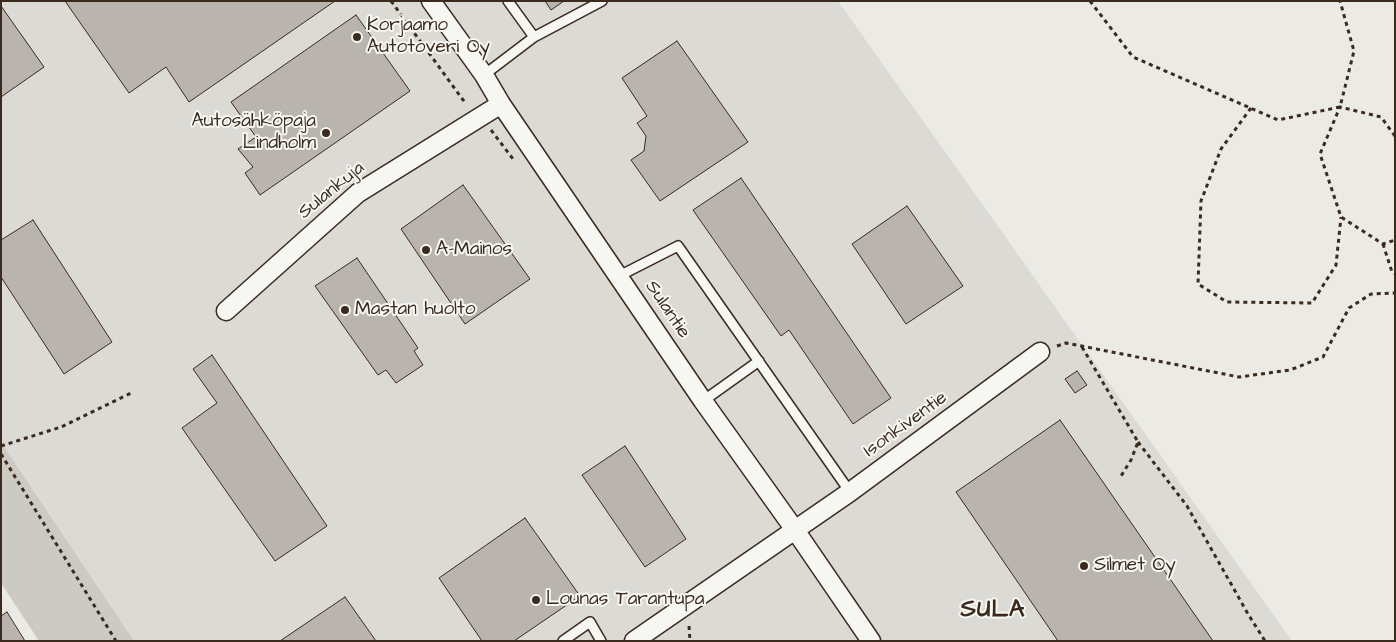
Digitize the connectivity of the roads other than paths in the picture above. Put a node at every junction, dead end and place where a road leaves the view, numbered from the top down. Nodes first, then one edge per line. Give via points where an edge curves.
1 (431, 1) edge
2 (508, 1) edge
3 (602, 1) edge
4 (534, 37) junction
5 (484, 75) junction
6 (501, 104) junction
7 (619, 276) junction
8 (226, 311) dead end
9 (1040, 352) road end
10 (759, 361) junction
11 (703, 401) junction
12 (850, 492) junction
13 (795, 530) junction
14 (562, 641) edge
15 (601, 641) edge
16 (634, 641) edge
17 (871, 641) edge

1 - 5 street, Sulantie
2 - 4 lane
3 - 4 lane
4 - 5 lane
5 - 6 street, Sulantie
6 - 7 street, Sulantie
6 - 8 street, Sulankuja via 358,193
7 - 10 lane via 678,246
7 - 11 street, Sulantie
9 - 12 street, Isonkiventie
10 - 11 lane
10 - 12 lane
11 - 13 street, Sulantie
12 - 13 street, Isonkiventie
13 - 16 street, Isonkiventie
13 - 17 street, Sulantie
14 - 15 lane via 590,622

